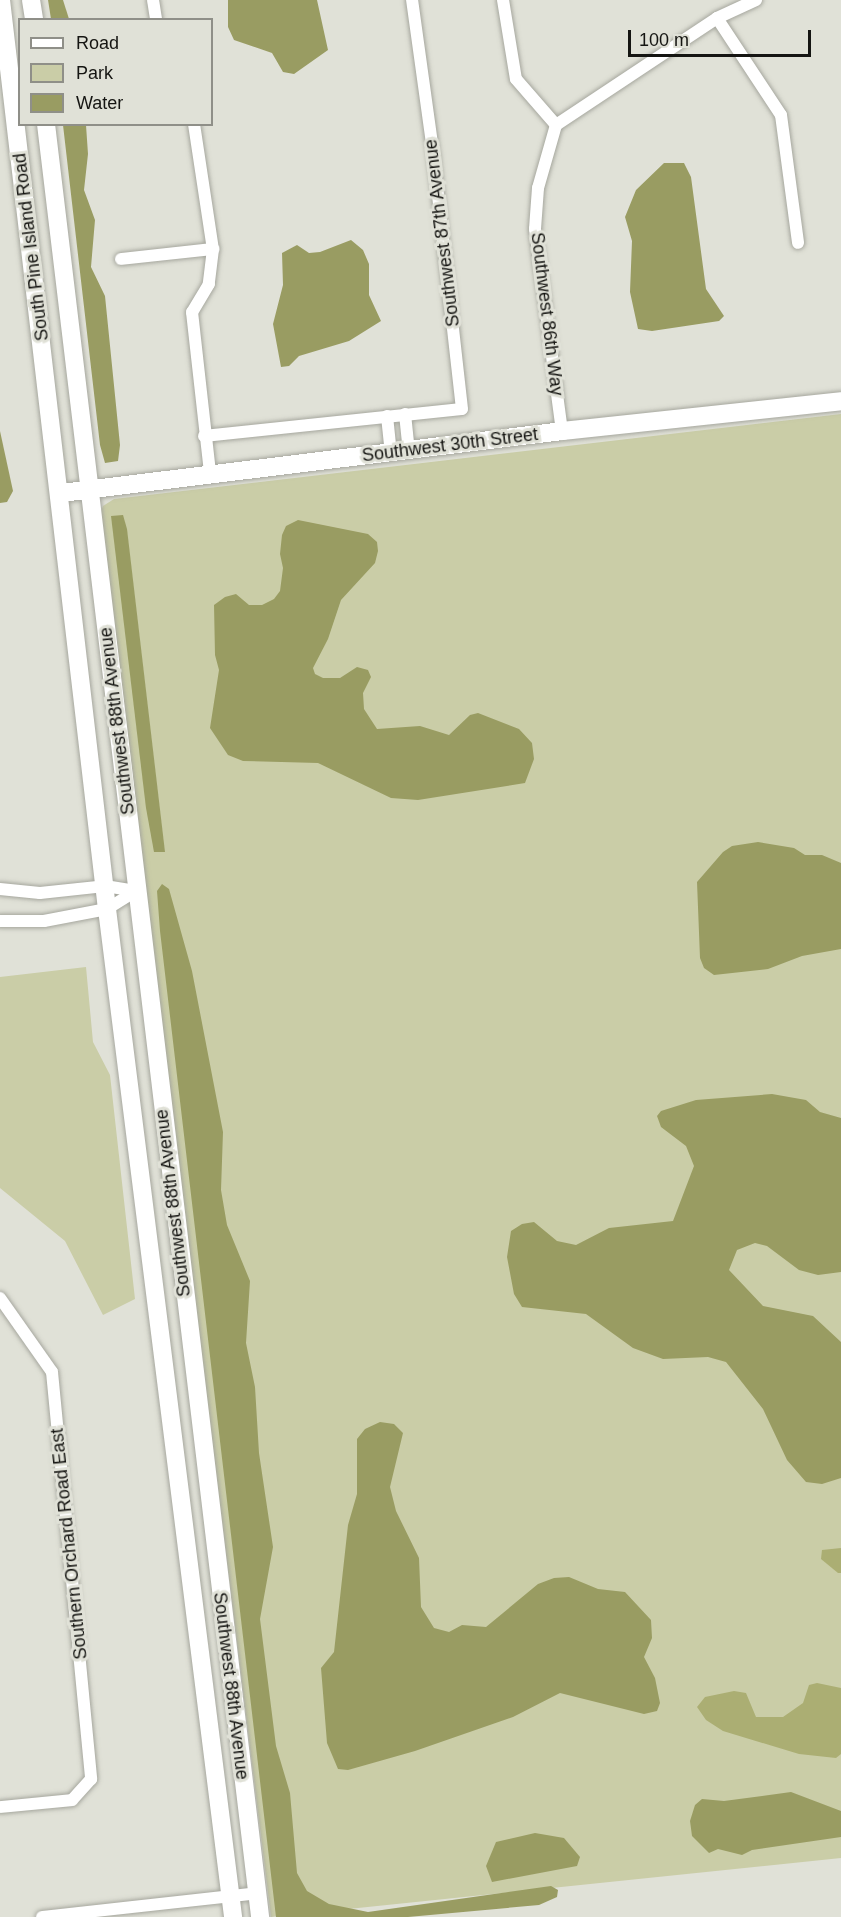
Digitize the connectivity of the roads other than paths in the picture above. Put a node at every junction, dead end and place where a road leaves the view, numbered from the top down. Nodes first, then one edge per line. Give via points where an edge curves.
1 (1, 0) edge
2 (31, 0) edge
3 (153, 0) edge
4 (412, 0) edge
5 (503, 0) edge
6 (756, 0) edge
7 (34, 18) edge
8 (156, 18) edge
9 (717, 18) junction
10 (46, 126) edge
11 (194, 126) edge
12 (556, 126) junction
13 (798, 243) dead end
14 (213, 249) junction
15 (121, 259) dead end
16 (841, 401) edge
17 (405, 414) junction
18 (387, 416) junction
19 (562, 431) junction
20 (204, 436) junction
21 (400, 451) junction
22 (210, 473) junction
23 (89, 489) junction
24 (60, 493) junction
25 (105, 886) junction
26 (0, 889) edge
27 (136, 891) junction
28 (107, 909) junction
29 (0, 921) edge
30 (0, 1298) edge
31 (0, 1807) edge
32 (258, 1893) junction
33 (230, 1896) junction
34 (42, 1917) edge
35 (233, 1917) edge
36 (260, 1917) edge

1 - 24 main road, South Pine Island Road
2 - 7 main road
3 - 8 street
4 - 17 street, Southwest 87th Avenue via 462,409
5 - 12 street via 516,79
6 - 9 street
9 - 12 street
9 - 13 street via 781,115
10 - 23 main road, South Pine Island Road
11 - 14 street
12 - 19 street, Southwest 86th Way via 538,188 535,229
14 - 15 street
14 - 20 street via 209,284 192,312
16 - 19 main road, Southwest 30th Street
17 - 18 street, Southwest 87th Avenue
17 - 21 street
18 - 20 street, Southwest 87th Avenue
18 - 21 street
19 - 21 main road, Southwest 30th Street
20 - 22 street
21 - 22 main road, Southwest 30th Street
22 - 23 main road, Southwest 30th Street
23 - 24 main road, Southwest 30th Street
23 - 27 main road, Southwest 88th Avenue
24 - 25 main road, Southwest 88th Avenue
25 - 26 street via 40,893
25 - 27 street
25 - 28 main road, Southwest 88th Avenue
27 - 28 street
27 - 32 main road, Southwest 88th Avenue
28 - 29 street via 44,921
28 - 33 main road, Southwest 88th Avenue
30 - 31 street, Southern Orchard Road East via 52,1372 92,1779 72,1800
32 - 33 street
32 - 36 main road, Southwest 88th Avenue
33 - 34 street
33 - 35 main road, Southwest 88th Avenue

